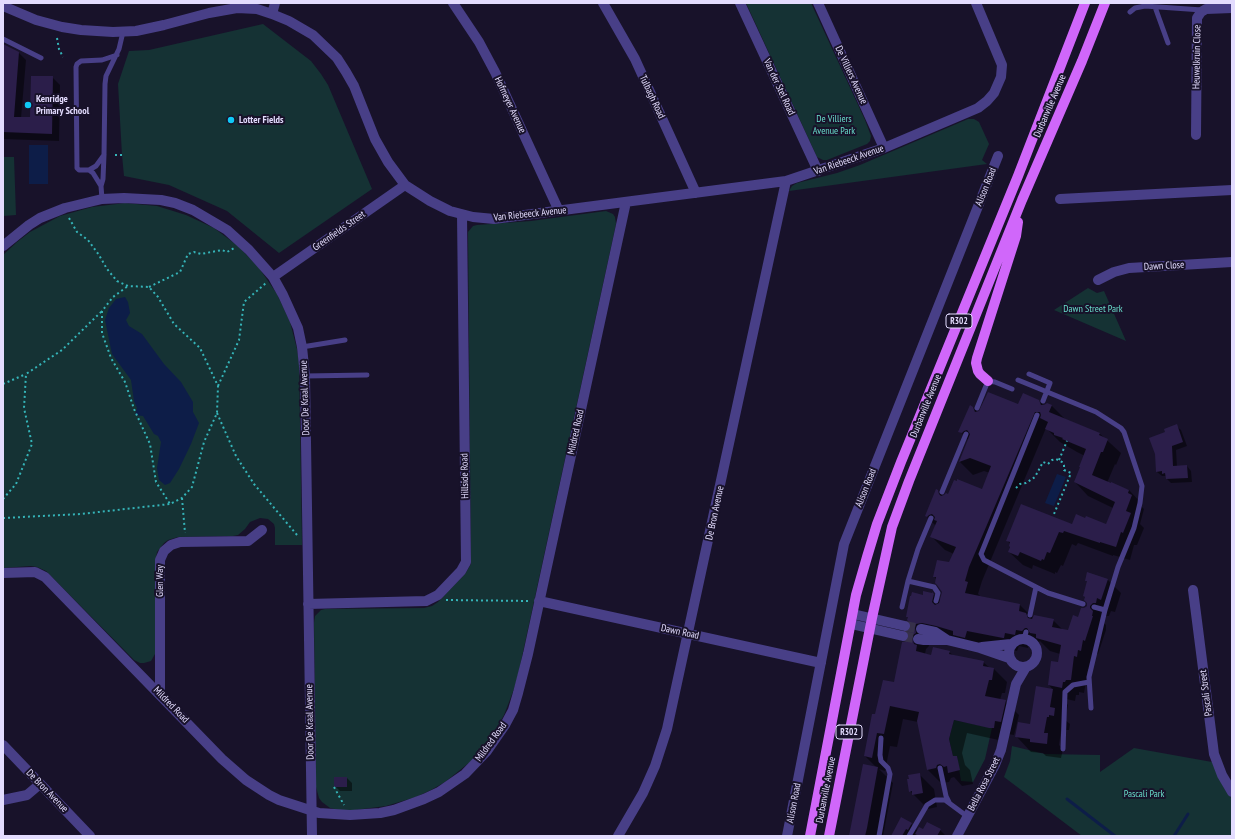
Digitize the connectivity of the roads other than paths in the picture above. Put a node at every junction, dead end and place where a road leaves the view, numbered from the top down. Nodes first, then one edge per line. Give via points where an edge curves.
1 (275, 3) edge
2 (453, 3) edge
3 (603, 3) edge
4 (740, 3) edge
5 (818, 3) edge
6 (976, 3) edge
7 (1085, 3) edge
8 (1105, 3) edge
9 (3, 6) edge
10 (1155, 7) junction
11 (1232, 8) edge
12 (1203, 11) junction
13 (1130, 12) dead end
14 (272, 14) junction
15 (123, 32) junction
16 (3, 39) edge
17 (1168, 43) dead end
18 (117, 55) junction
19 (41, 58) dead end
20 (102, 60) junction
21 (110, 68) junction
22 (1196, 135) dead end
23 (884, 148) junction
24 (104, 155) junction
25 (998, 156) dead end
26 (89, 170) junction
27 (818, 171) junction
28 (786, 182) junction
29 (405, 185) junction
30 (101, 186) junction
31 (1232, 190) edge
32 (696, 193) junction
33 (102, 199) junction
34 (1060, 199) dead end
35 (1022, 200) junction
36 (626, 202) junction
37 (559, 211) junction
38 (462, 215) junction
39 (3, 246) edge
40 (1232, 262) edge
41 (273, 277) junction
42 (1098, 280) dead end
43 (345, 340) dead end
44 (302, 347) junction
45 (1029, 374) dead end
46 (367, 375) dead end
47 (305, 376) junction
48 (1018, 380) dead end
49 (988, 381) junction
50 (1012, 389) dead end
51 (1047, 392) junction
52 (1043, 401) dead end
53 (977, 408) dead end
54 (1037, 415) dead end
55 (966, 434) dead end
56 (942, 492) dead end
57 (931, 518) dead end
58 (262, 530) dead end
59 (3, 573) edge
60 (908, 581) junction
61 (1036, 587) junction
62 (1193, 590) dead end
63 (539, 601) junction
64 (936, 601) dead end
65 (308, 604) junction
66 (1083, 604) dead end
67 (902, 607) dead end
68 (1094, 607) dead end
69 (1105, 610) junction
70 (1030, 615) dead end
71 (852, 619) junction
72 (871, 623) junction
73 (905, 626) tunnel mouth
74 (927, 628) tunnel mouth
75 (689, 634) junction
76 (903, 636) tunnel mouth
77 (918, 639) tunnel mouth
78 (947, 640) junction
79 (1011, 644) junction
80 (980, 648) junction
81 (1010, 661) junction
82 (821, 663) junction
83 (1026, 667) junction
84 (1089, 682) junction
85 (1016, 684) junction
86 (160, 694) junction
87 (1091, 708) dead end
88 (881, 738) dead end
89 (3, 745) edge
90 (1063, 749) dead end
91 (940, 768) dead end
92 (40, 784) junction
93 (1232, 792) edge
94 (3, 800) edge
95 (950, 803) junction
96 (311, 811) junction
97 (968, 817) junction
98 (90, 836) edge
99 (312, 836) edge
100 (618, 836) edge
101 (787, 836) edge
102 (810, 836) edge
103 (829, 836) edge
104 (879, 836) edge
105 (909, 836) edge
106 (958, 836) edge

1 - 14 street
2 - 37 street, Hofmeyer Avenue via 495,72
3 - 32 street, Tulbagh Road via 635,58
4 - 27 street, Van der Stel Road
5 - 23 street, De Villiers Avenue
6 - 23 street, Van Riebeeck Avenue via 1002,65 1001,77 996,88 987,101 978,108
7 - 71 main road, Durbanville Avenue / R302 via 877,524
8 - 35 main road, Durbanville Avenue / R302
9 - 15 street, Van Riebeeck Avenue via 36,20 62,27
10 - 12 lane
10 - 13 lane via 1140,7
10 - 17 lane
11 - 12 street, Heuwelkruin Close via 1210,8
12 - 22 street, Heuwelkruin Close via 1197,22
14 - 15 street, Van Riebeeck Avenue via 247,8 223,10 150,29
14 - 29 street, Van Riebeeck Avenue via 305,29 337,58 354,86 388,162
15 - 18 lane
16 - 19 lane
18 - 20 lane
18 - 21 lane
20 - 21 lane
20 - 26 lane via 81,61 76,67 76,166 79,170
21 - 24 lane via 104,84
23 - 27 street, Van Riebeeck Avenue
24 - 26 lane via 96,166
24 - 30 lane
25 - 82 street, Alison Road via 844,544
26 - 30 lane
27 - 28 street, Van Riebeeck Avenue
28 - 32 street, Van Riebeeck Avenue
28 - 75 street, De Bron Avenue
29 - 38 street, Van Riebeeck Avenue via 440,207
29 - 41 street, Greenfields Street
30 - 33 lane
31 - 34 street
32 - 36 street, Van Riebeeck Avenue
33 - 39 street, Door De Kraal Avenue via 65,208 40,218
33 - 41 street, Door De Kraal Avenue via 161,200 193,210 227,230
35 - 49 main road via 1016,236 976,363 980,374
35 - 72 main road, Durbanville Avenue / R302 via 892,526
36 - 37 street, Van Riebeeck Avenue
36 - 63 street, Mildred Road
37 - 38 street, Van Riebeeck Avenue via 494,219
38 - 65 street, Hillside Road via 466,558 461,571 438,595 422,602
40 - 42 street, Dawn Close via 1129,268
41 - 44 street, Door De Kraal Avenue via 294,317
43 - 44 lane
44 - 47 street, Door De Kraal Avenue
45 - 51 lane via 1050,383
46 - 47 lane
47 - 65 street, Door De Kraal Avenue
48 - 51 lane
49 - 50 lane
49 - 53 lane
51 - 52 lane
51 - 69 lane via 1096,412 1121,428 1140,476 1142,486 1134,528 1118,567
54 - 61 lane via 981,551 984,560
55 - 56 lane
57 - 60 lane
58 - 86 street, Glen Way via 248,541 180,542 171,544 164,551 160,560
59 - 86 street, Mildred Road via 35,572 45,577
60 - 64 lane via 934,588 938,593
60 - 67 lane
61 - 66 lane
61 - 70 lane
62 - 93 street, Pascali Street via 1214,754 1222,776
63 - 75 street, Dawn Road
63 - 96 street, Mildred Road via 513,710 497,738 465,774 424,799 394,810 350,815
65 - 96 street, Door De Kraal Avenue
68 - 69 lane
69 - 84 lane
71 - 72 street
71 - 102 main road, Durbanville Avenue / R302
72 - 73 street
72 - 76 street
72 - 103 main road, Durbanville Avenue / R302
74 - 78 street
75 - 82 street, Dawn Road
75 - 100 street, De Bron Avenue via 662,750 643,793
77 - 78 street
78 - 80 street
79 - 80 street
79 - 81 street
79 - 83 street via 1025,635 1033,643 1037,653 1034,662
80 - 81 street
81 - 83 street via 1020,667
81 - 85 street, Bella Rosa Street
82 - 101 street, Alison Road
83 - 85 street, Bella Rosa Street
84 - 87 lane
84 - 90 lane via 1073,685 1066,692
85 - 97 street, Bella Rosa Street via 1001,750
86 - 96 street, Mildred Road via 222,759 246,780 279,800
88 - 104 lane via 880,755 890,774
89 - 92 street, De Bron Avenue
91 - 95 lane
92 - 94 street via 27,795
92 - 98 street, De Bron Avenue
95 - 97 lane
95 - 105 lane via 940,799 929,803
96 - 99 street, Door De Kraal Avenue
97 - 106 street, Bella Rosa Street

